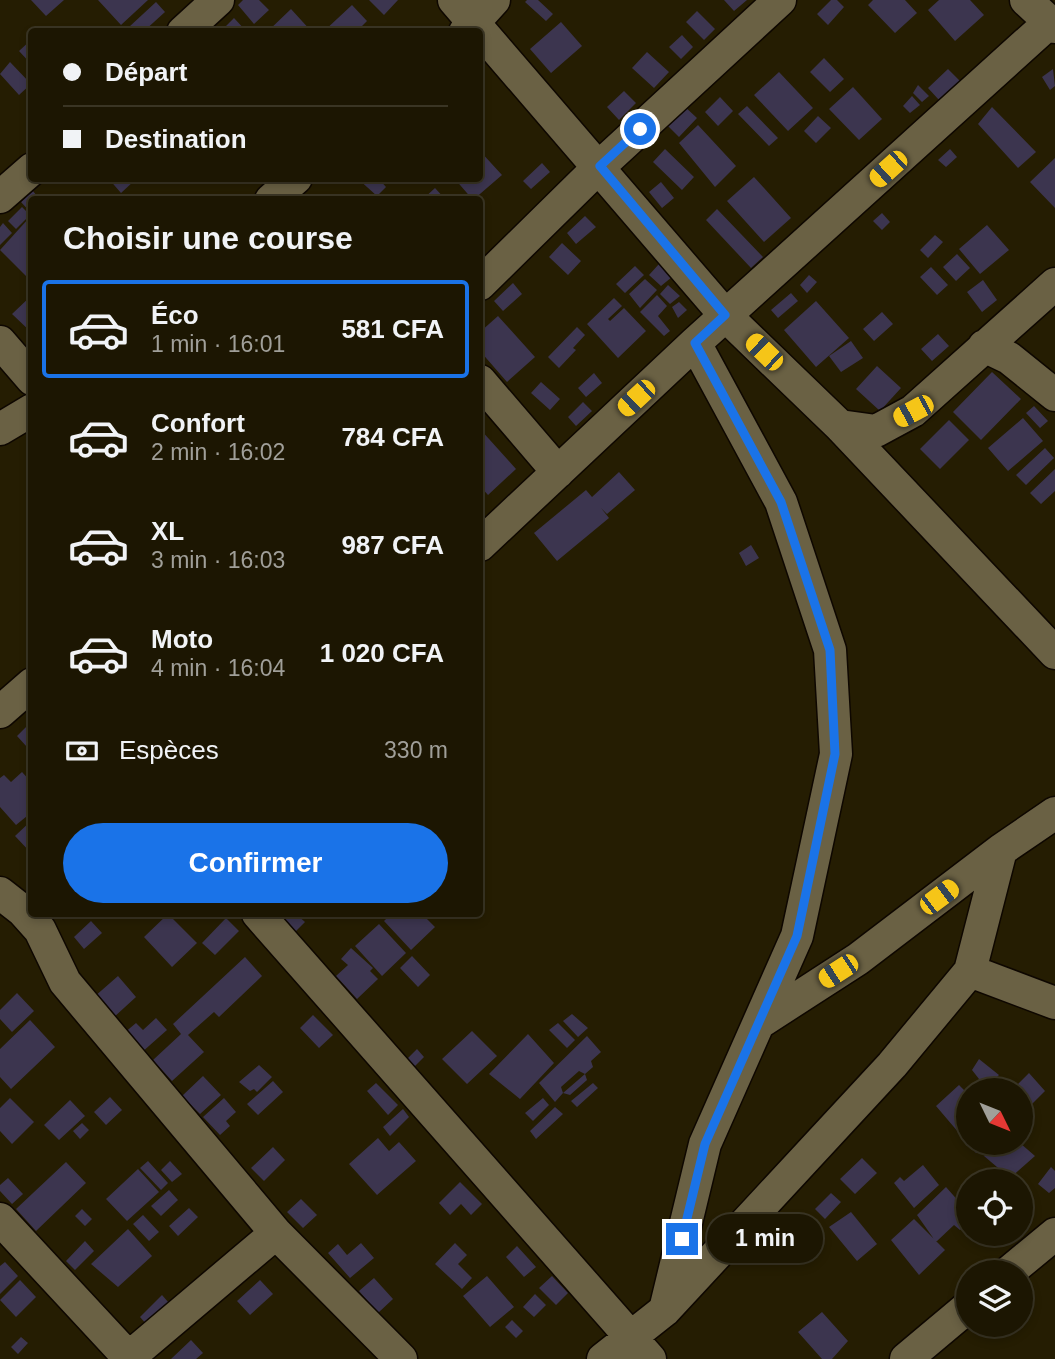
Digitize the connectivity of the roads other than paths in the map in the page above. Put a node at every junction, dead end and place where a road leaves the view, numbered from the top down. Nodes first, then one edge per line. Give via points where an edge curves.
1 (218, 0) edge
2 (780, 0) edge
3 (1026, 0) edge
4 (472, 13) edge
5 (1052, 24) edge
6 (187, 28) edge
7 (600, 166) junction
8 (28, 172) edge
9 (291, 182) edge
10 (276, 196) edge
11 (0, 197) edge
12 (483, 281) edge
13 (1055, 284) edge
14 (725, 315) junction
15 (0, 342) edge
16 (695, 343) junction
17 (984, 346) junction
18 (28, 374) edge
19 (483, 384) edge
20 (1055, 395) edge
21 (28, 412) edge
22 (840, 426) junction
23 (0, 429) edge
24 (558, 472) junction
25 (483, 542) edge
26 (1055, 653) edge
27 (28, 688) edge
28 (0, 712) edge
29 (1055, 813) edge
30 (1000, 850) junction
31 (0, 893) edge
32 (28, 913) edge
33 (261, 917) edge
34 (50, 922) edge
35 (970, 971) junction
36 (1055, 1003) edge
37 (759, 1023) junction
38 (0, 1219) edge
39 (276, 1233) junction
40 (1055, 1234) edge
41 (1024, 1260) edge
42 (665, 1310) junction
43 (956, 1317) edge
44 (628, 1336) junction
45 (129, 1359) edge
46 (401, 1359) edge
47 (603, 1359) edge
48 (650, 1359) edge
49 (906, 1359) edge

1 - 6 street
2 - 7 street
3 - 5 street
4 - 7 street
5 - 14 street
7 - 12 street
7 - 14 street
8 - 11 street
9 - 10 street
13 - 17 street
14 - 16 street
14 - 22 street
15 - 18 street
16 - 24 street
16 - 37 street via 781,502 830,650 835,754 797,936
17 - 20 street via 1009,358
17 - 22 street via 913,411 876,431
19 - 24 street
21 - 23 street
22 - 26 street
24 - 25 street
27 - 28 street
29 - 30 street
30 - 35 street
30 - 37 street via 858,959
31 - 32 street
33 - 44 street
34 - 39 street via 65,982
35 - 36 street
35 - 42 street via 892,1065
37 - 42 street via 705,1144
38 - 45 street
39 - 45 street
39 - 46 street
40 - 41 street
42 - 44 street
43 - 49 street
44 - 47 street
44 - 48 street

